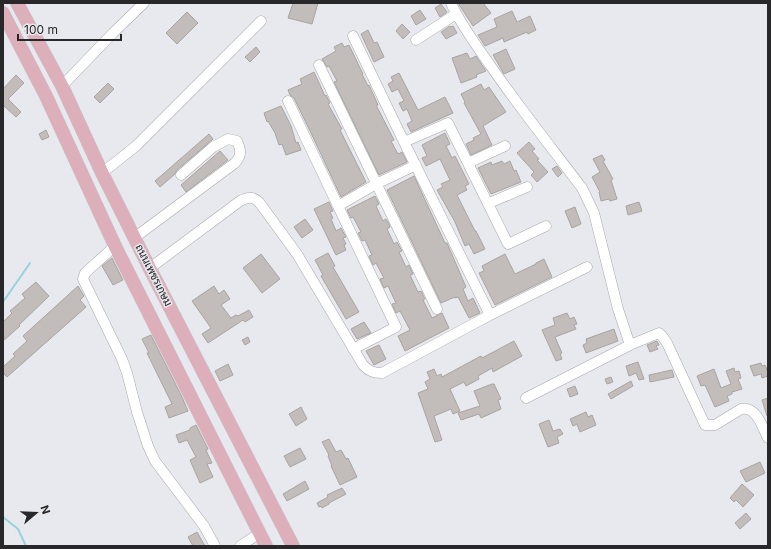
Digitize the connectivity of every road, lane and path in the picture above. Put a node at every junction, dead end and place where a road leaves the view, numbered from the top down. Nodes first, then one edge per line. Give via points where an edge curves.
1 (18, 3) edge
2 (144, 3) edge
3 (451, 3) edge
4 (3, 13) edge
5 (456, 14) junction
6 (261, 22) dead end
7 (353, 36) dead end
8 (416, 40) dead end
9 (318, 66) dead end
10 (62, 86) junction
11 (288, 101) dead end
12 (404, 142) junction
13 (505, 146) dead end
14 (468, 163) junction
15 (416, 165) junction
16 (102, 173) junction
17 (181, 175) dead end
18 (376, 184) junction
19 (527, 186) dead end
20 (489, 203) junction
21 (338, 206) junction
22 (546, 226) dead end
23 (134, 238) junction
24 (115, 246) junction
25 (587, 267) dead end
26 (150, 268) junction
27 (437, 309) dead end
28 (490, 315) junction
29 (630, 344) junction
30 (352, 349) junction
31 (526, 398) dead end
32 (768, 438) edge
33 (260, 533) junction
34 (215, 546) edge
35 (240, 546) edge
36 (266, 546) edge
37 (293, 546) edge

1 - 10 main road, ถนนเพชรเกษม
2 - 10 street
3 - 5 street
4 - 24 main road, ถนนเพชรเกษม via 46,96
5 - 8 street
5 - 29 street via 513,99 582,188 596,221 618,309
6 - 16 street via 136,146
7 - 12 street
9 - 18 street
10 - 16 main road, ถนนเพชรเกษม
11 - 21 street
12 - 14 street via 448,123
12 - 15 street
13 - 14 street
14 - 20 street
15 - 18 street
15 - 28 street
16 - 23 main road, ถนนเพชรเกษม
17 - 23 street via 214,147 228,139 237,141 241,150 240,157 235,163
18 - 21 street
18 - 27 street
19 - 20 street
20 - 22 street via 508,244
21 - 30 street via 396,327
23 - 26 main road, ถนนเพชรเกษม
24 - 33 main road, ถนนเพชรเกษม
24 - 34 street via 85,273 83,278 122,359 137,412 155,461 204,526
25 - 28 street
26 - 30 street via 240,200 250,197 255,199 297,254
26 - 37 main road, ถนนเพชรเกษม
28 - 30 street via 382,373 369,371
29 - 31 street
29 - 32 street via 659,333 705,425 715,425 746,408 756,415
33 - 35 street
33 - 36 main road, ถนนเพชรเกษม

